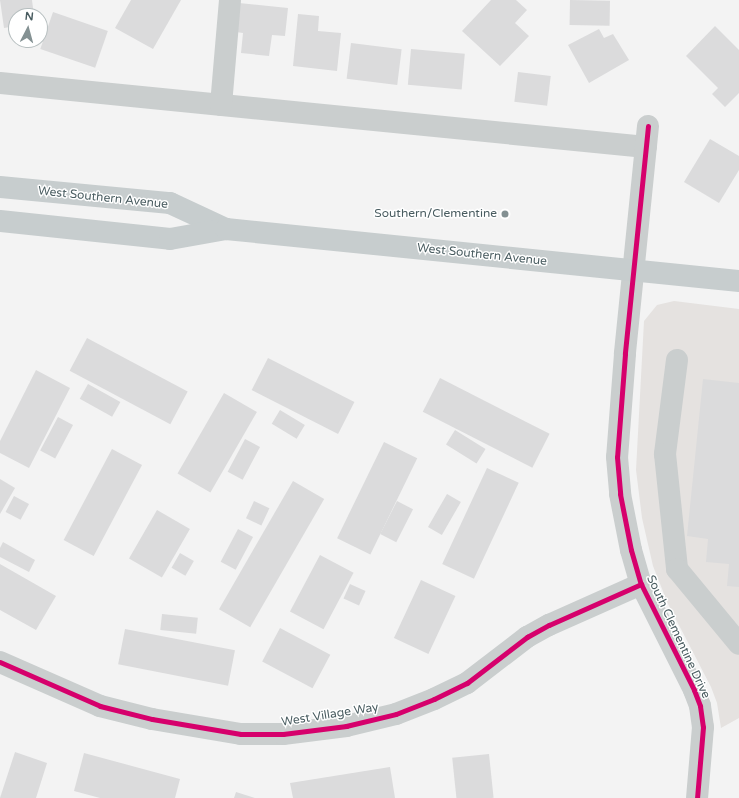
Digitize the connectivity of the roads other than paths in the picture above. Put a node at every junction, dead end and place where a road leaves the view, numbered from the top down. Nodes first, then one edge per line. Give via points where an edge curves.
1 (230, 0) edge
2 (0, 83) edge
3 (221, 105) junction
4 (0, 187) edge
5 (0, 221) edge
6 (226, 229) junction
7 (632, 270) junction
8 (739, 281) edge
9 (677, 360) dead end
10 (641, 584) junction
11 (739, 644) edge
12 (0, 662) edge
13 (698, 798) edge

1 - 3 street
2 - 3 street
3 - 7 street, South Clementine Drive via 647,137
4 - 6 main road, West Southern Avenue via 170,204
5 - 6 main road, West Southern Avenue via 170,239
6 - 7 main road, West Southern Avenue
7 - 8 main road, West Southern Avenue
7 - 10 street, South Clementine Drive via 617,457 620,494 631,550
9 - 11 street via 666,454 677,569
10 - 12 street, West Village Way via 527,637 467,683 434,699 396,714 346,726 283,734 241,734 152,719 100,706
10 - 13 street, South Clementine Drive via 700,706 703,727

